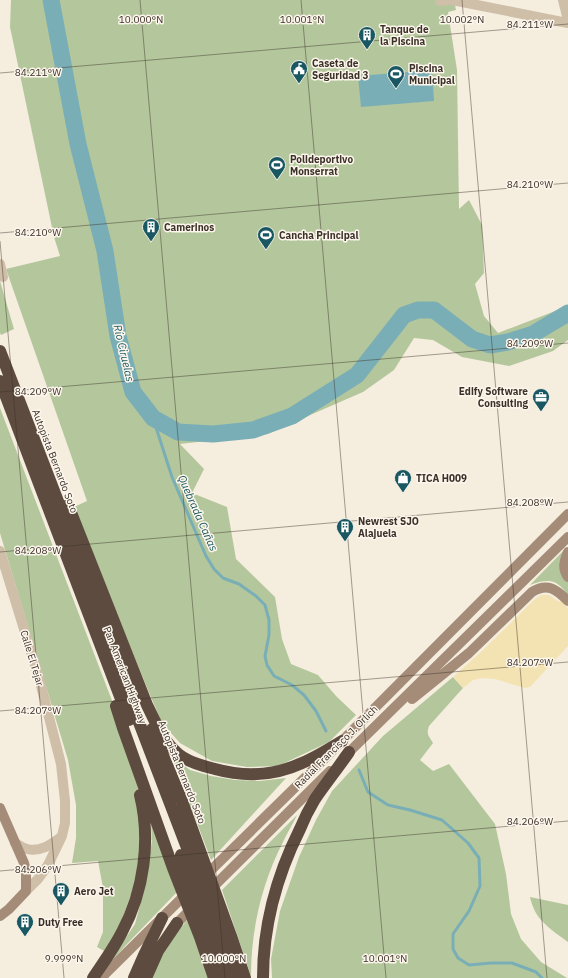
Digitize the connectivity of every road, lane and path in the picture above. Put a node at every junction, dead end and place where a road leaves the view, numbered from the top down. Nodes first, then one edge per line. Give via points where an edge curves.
1 (452, 0) edge
2 (564, 0) edge
3 (568, 20) edge
4 (568, 23) edge
5 (0, 264) edge
6 (3, 277) dead end
7 (0, 346) edge
8 (0, 351) edge
9 (0, 382) edge
10 (568, 514) edge
11 (568, 537) edge
12 (0, 551) edge
13 (568, 552) edge
14 (568, 577) edge
15 (76, 583) junction
16 (568, 601) edge
17 (123, 728) junction
18 (365, 737) junction
19 (342, 741) junction
20 (349, 752) junction
21 (0, 808) edge
22 (62, 836) junction
23 (15, 843) junction
24 (187, 861) junction
25 (26, 891) junction
26 (0, 916) edge
27 (162, 918) junction
28 (177, 923) joint
29 (211, 924) junction
30 (93, 978) edge
31 (101, 978) edge
32 (134, 978) edge
33 (146, 978) edge
34 (214, 978) edge
35 (225, 978) edge
36 (234, 978) edge
37 (245, 978) edge
38 (263, 978) edge

1 - 4 street
2 - 3 street
5 - 6 street
7 - 19 highway via 27,401 147,705 158,729 176,753 210,768 239,774 272,773 301,764
8 - 24 highway, Autopista Bernardo Soto via 88,579
9 - 15 highway, Pan American Highway
10 - 19 main road, Radial Francisco J. Orlich
11 - 18 main road, Radial Francisco J. Orlich
12 - 22 street, Calle El Tejar via 39,678 61,764 65,801
13 - 14 main road via 564,568
15 - 17 highway
15 - 24 highway, Pan American Highway
16 - 18 main road via 553,588 541,587 532,592 469,653
17 - 24 highway, Autopista Bernardo Soto
17 - 30 highway via 143,808 143,869 123,931
18 - 20 main road, Radial Francisco J. Orlich
19 - 27 main road, Radial Francisco J. Orlich
20 - 28 main road, Radial Francisco J. Orlich
20 - 38 highway via 315,800 292,844 277,886 269,921 264,946
21 - 23 main road
22 - 23 street via 40,849 27,849
22 - 25 street, Calle El Tejar via 48,866
23 - 25 main road via 26,871
24 - 29 highway, Pan American Highway
24 - 34 highway, Autopista Bernardo Soto via 200,937
24 - 37 highway, Autopista Bernardo Soto via 231,936
25 - 26 main road
27 - 31 main road, Radial Francisco J. Orlich
27 - 32 highway
28 - 33 highway via 158,951
29 - 35 highway, Pan American Highway
29 - 36 highway

